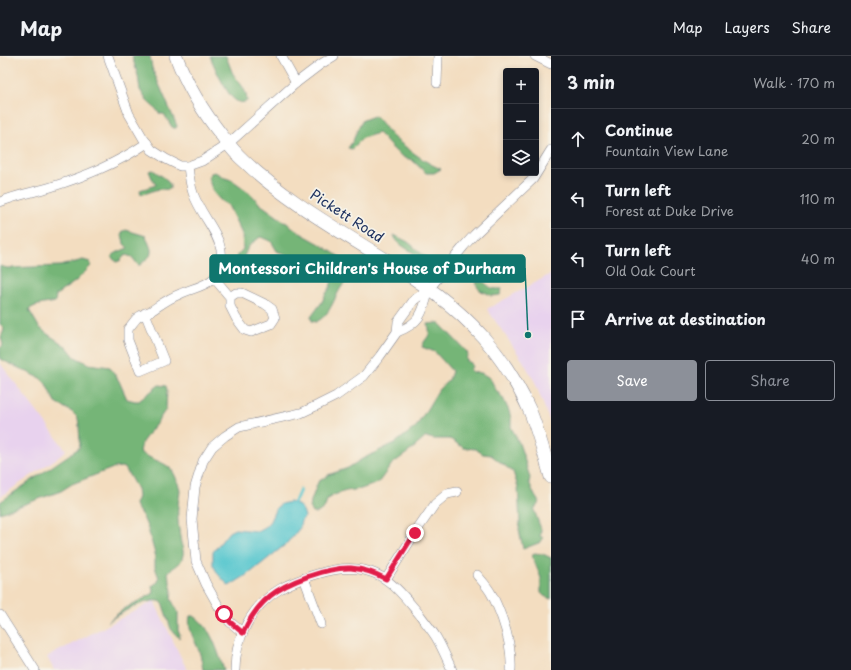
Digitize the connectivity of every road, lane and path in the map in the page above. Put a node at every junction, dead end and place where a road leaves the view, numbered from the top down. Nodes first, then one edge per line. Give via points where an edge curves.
1 (108, 56) edge
2 (176, 56) edge
3 (281, 56) edge
4 (334, 56) edge
5 (438, 56) edge
6 (535, 56) edge
7 (551, 64) edge
8 (296, 82) junction
9 (437, 83) dead end
10 (147, 143) junction
11 (228, 144) junction
12 (551, 150) edge
13 (188, 166) junction
14 (0, 202) edge
15 (214, 278) junction
16 (429, 289) junction
17 (230, 297) junction
18 (145, 313) junction
19 (405, 313) junction
20 (416, 322) junction
21 (397, 332) junction
22 (551, 477) edge
23 (457, 492) dead end
24 (477, 575) dead end
25 (304, 578) junction
26 (386, 579) junction
27 (0, 615) edge
28 (321, 624) dead end
29 (243, 633) junction
30 (35, 670) edge
31 (236, 670) edge
32 (452, 670) edge
33 (511, 670) edge

1 - 10 street via 128,114
2 - 11 street, Pickett Road via 196,99
3 - 8 street
4 - 8 street
5 - 9 street
6 - 7 street
8 - 11 street
10 - 13 street via 152,150 166,159 180,166
10 - 14 street via 102,169
11 - 13 street via 202,161
11 - 16 street, Pickett Road via 275,187
12 - 16 street via 532,178 474,235
13 - 15 street via 193,194 214,232 221,252 220,264
15 - 17 street
15 - 18 street
16 - 19 street via 414,300
16 - 20 street via 424,308
16 - 22 street, Pickett Road via 483,337 515,381 530,412
17 - 17 street via 230,306 245,330 251,332 271,324 275,318 272,310 265,304 242,293
18 - 18 street via 136,318 128,330 128,340 140,371 164,361
19 - 20 street
19 - 21 street via 398,322
20 - 21 street
21 - 29 street via 364,376 336,396 301,413 239,427 212,447 203,461 195,487 192,519 196,561 219,607 230,622
23 - 26 street via 447,494 435,504
24 - 33 street via 497,604 510,647
25 - 26 street via 344,568 360,569
25 - 28 street
25 - 29 street via 280,589 261,604
26 - 32 street via 432,630
27 - 30 street
29 - 31 street via 237,650

